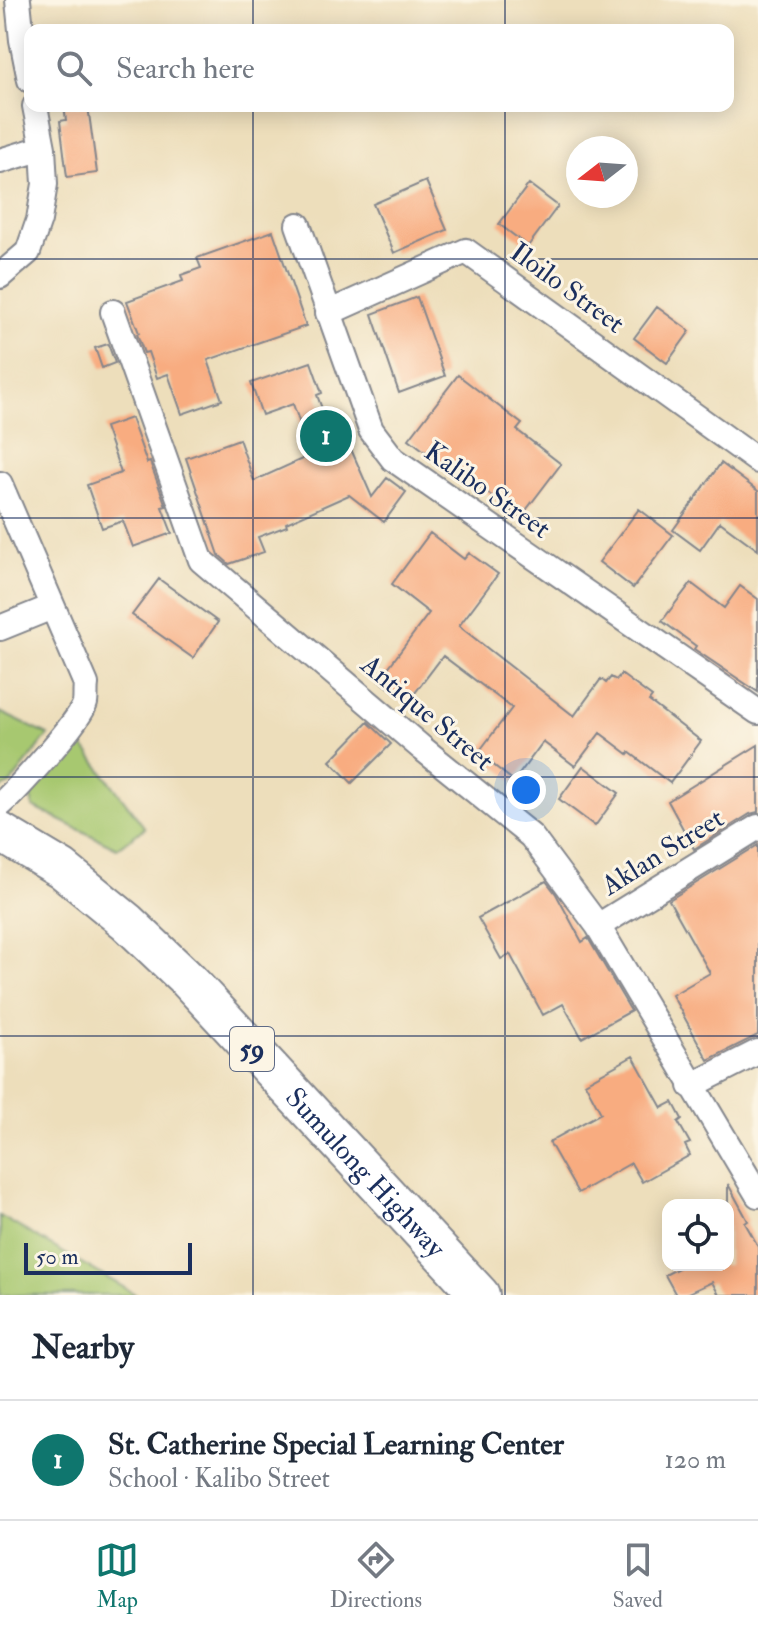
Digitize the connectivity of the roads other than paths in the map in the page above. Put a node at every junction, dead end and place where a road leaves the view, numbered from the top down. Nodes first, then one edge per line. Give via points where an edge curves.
1 (18, 0) edge
2 (11, 43) edge
3 (24, 68) edge
4 (36, 112) edge
5 (43, 148) junction
6 (0, 161) edge
7 (298, 225) dead end
8 (0, 276) edge
9 (113, 312) dead end
10 (328, 313) junction
11 (758, 461) edge
12 (0, 484) edge
13 (52, 607) junction
14 (0, 628) edge
15 (758, 712) edge
16 (0, 805) edge
17 (758, 827) edge
18 (0, 832) edge
19 (598, 926) junction
20 (758, 1052) edge
21 (691, 1086) junction
22 (758, 1195) edge
23 (480, 1295) edge

1 - 2 street
2 - 3 street
4 - 5 street
5 - 6 street
5 - 8 street via 39,220 28,252
7 - 10 street, Kalibo Street
9 - 19 street, Antique Street via 201,560 531,836
10 - 11 street, Iloilo Street via 466,251
10 - 15 street, Kalibo Street via 371,430 393,459
12 - 13 street
13 - 14 street
13 - 16 street via 86,684 85,706
17 - 19 street, Aklan Street
18 - 23 main road, Sumulong Highway / 59 via 62,869 188,980
19 - 21 street, Antique Street
20 - 21 street
21 - 22 street, Antique Street

